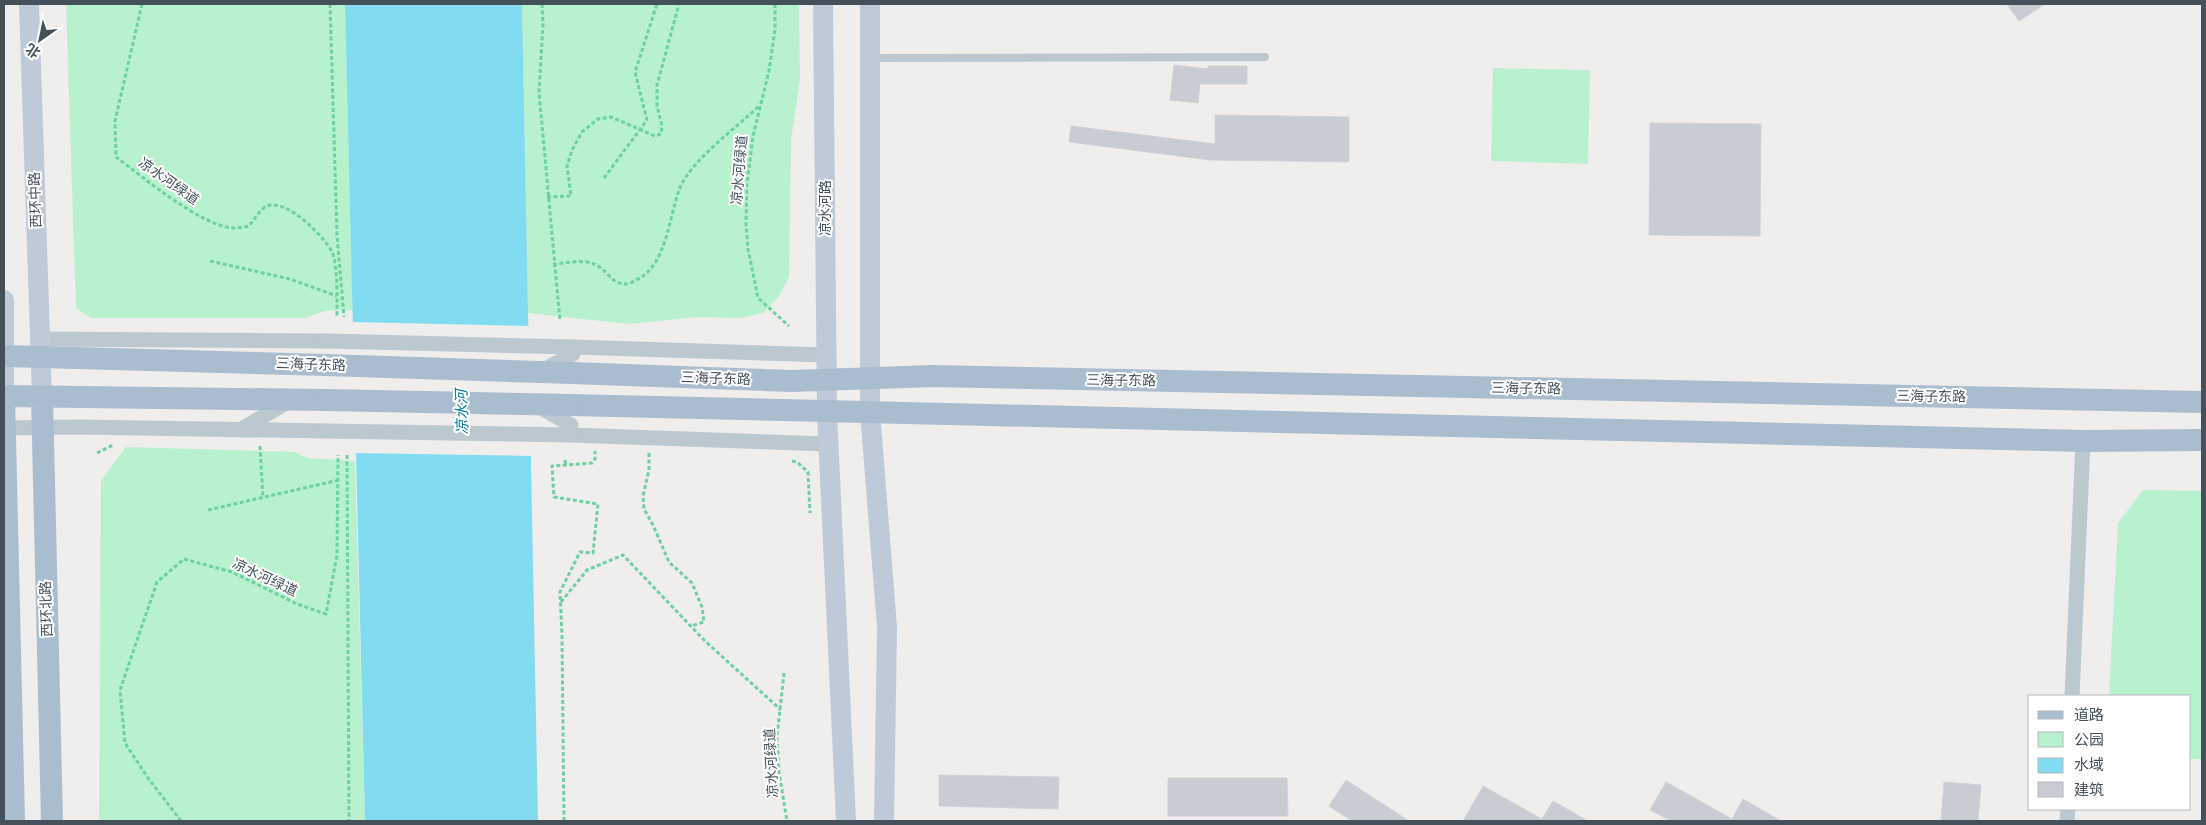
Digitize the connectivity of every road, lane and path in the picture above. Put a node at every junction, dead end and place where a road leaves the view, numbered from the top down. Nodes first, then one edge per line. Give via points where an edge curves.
1 (29, 4) edge
2 (142, 4) edge
3 (330, 4) edge
4 (542, 4) edge
5 (657, 4) edge
6 (679, 4) edge
7 (776, 4) edge
8 (823, 4) edge
9 (870, 4) edge
10 (1265, 57) dead end
11 (870, 58) junction
12 (761, 104) junction
13 (604, 178) dead end
14 (547, 197) junction
15 (210, 261) dead end
16 (554, 264) junction
17 (337, 296) junction
18 (4, 300) edge
19 (337, 317) dead end
20 (344, 317) dead end
21 (560, 321) dead end
22 (789, 326) dead end
23 (290, 341) junction
24 (40, 348) junction
25 (577, 355) junction
26 (826, 355) junction
27 (4, 356) edge
28 (237, 362) junction
29 (870, 379) junction
30 (826, 380) junction
31 (4, 396) edge
32 (42, 397) junction
33 (291, 400) junction
34 (2202, 402) edge
35 (870, 412) junction
36 (827, 413) junction
37 (571, 422) junction
38 (4, 428) edge
39 (42, 428) junction
40 (238, 431) junction
41 (2202, 440) edge
42 (592, 441) junction
43 (2083, 441) junction
44 (260, 444) dead end
45 (828, 444) junction
46 (640, 452) dead end
47 (649, 452) junction
48 (658, 452) dead end
49 (338, 456) dead end
50 (347, 456) dead end
51 (564, 460) dead end
52 (789, 460) dead end
53 (566, 466) junction
54 (339, 480) junction
55 (262, 498) junction
56 (208, 510) dead end
57 (810, 513) dead end
58 (560, 603) junction
59 (691, 626) junction
60 (784, 673) dead end
61 (2072, 695) edge
62 (781, 710) junction
63 (14, 821) edge
64 (52, 821) edge
65 (181, 821) edge
66 (349, 821) edge
67 (564, 821) edge
68 (787, 821) edge
69 (846, 821) edge
70 (884, 821) edge

1 - 24 street, 西环中路
2 - 17 path, 凉水河绿道 via 115,121 116,157 209,222 233,228 249,226 265,207 285,206 320,235 332,254
3 - 20 path via 337,235
4 - 14 path via 538,92
5 - 13 path, bridge via 636,72 647,120
6 - 14 path via 657,85 661,134 655,136 611,117 598,119 582,132 572,150 567,166 571,196
7 - 12 path, 凉水河绿道 via 775,30
8 - 26 street, 凉水河路
9 - 11 street
10 - 11 lane
11 - 29 street
12 - 16 path via 689,170 666,238 654,264 642,278 627,284 613,280 598,266 583,261
12 - 22 path, 凉水河绿道 via 747,184 748,249 758,298
14 - 16 path
15 - 17 path via 290,279
16 - 21 path
17 - 19 path, 凉水河绿道
18 - 27 street
23 - 24 street
23 - 25 street, bridge
23 - 28 street
24 - 27 main road, 三海子东路
24 - 28 main road, 三海子东路
24 - 32 street, 西环中路
25 - 26 street
25 - 28 main road, 三海子东路, bridge via 539,372
25 - 30 main road, 三海子东路 via 782,380
26 - 30 street, 凉水河路
27 - 31 street
29 - 30 main road, 三海子东路
29 - 34 main road, 三海子东路 via 932,376
29 - 35 street
30 - 36 street, 凉水河路
31 - 32 main road
31 - 38 main road
32 - 33 main road
32 - 39 main road, 西环北路
33 - 37 main road, bridge via 537,405
33 - 40 street
35 - 36 main road
35 - 43 main road
35 - 70 street via 887,627
36 - 37 main road
36 - 45 street, 凉水河路
37 - 40 street, bridge
37 - 42 street
38 - 39 street
38 - 63 main road
39 - 40 street
39 - 64 main road, 西环北路
41 - 43 main road
42 - 45 street
42 - 53 path via 595,459 592,463
43 - 61 street
44 - 55 path
45 - 69 street, 凉水河路
46 - 47 path
47 - 48 path
47 - 59 path via 644,509 668,562 692,582 696,590 704,622
49 - 54 path, 凉水河绿道
50 - 66 path
51 - 53 path
52 - 57 path via 797,462 808,472
53 - 58 path via 552,466 554,497 598,504 593,553 580,552 560,592
54 - 55 path
54 - 65 path, 凉水河绿道 via 337,554 326,614 297,604 232,572 184,559 157,582 120,690 125,743
55 - 56 path
58 - 59 path via 587,570 624,555
58 - 67 path
59 - 62 path
60 - 62 path, 凉水河绿道
62 - 68 path, 凉水河绿道 via 777,737

